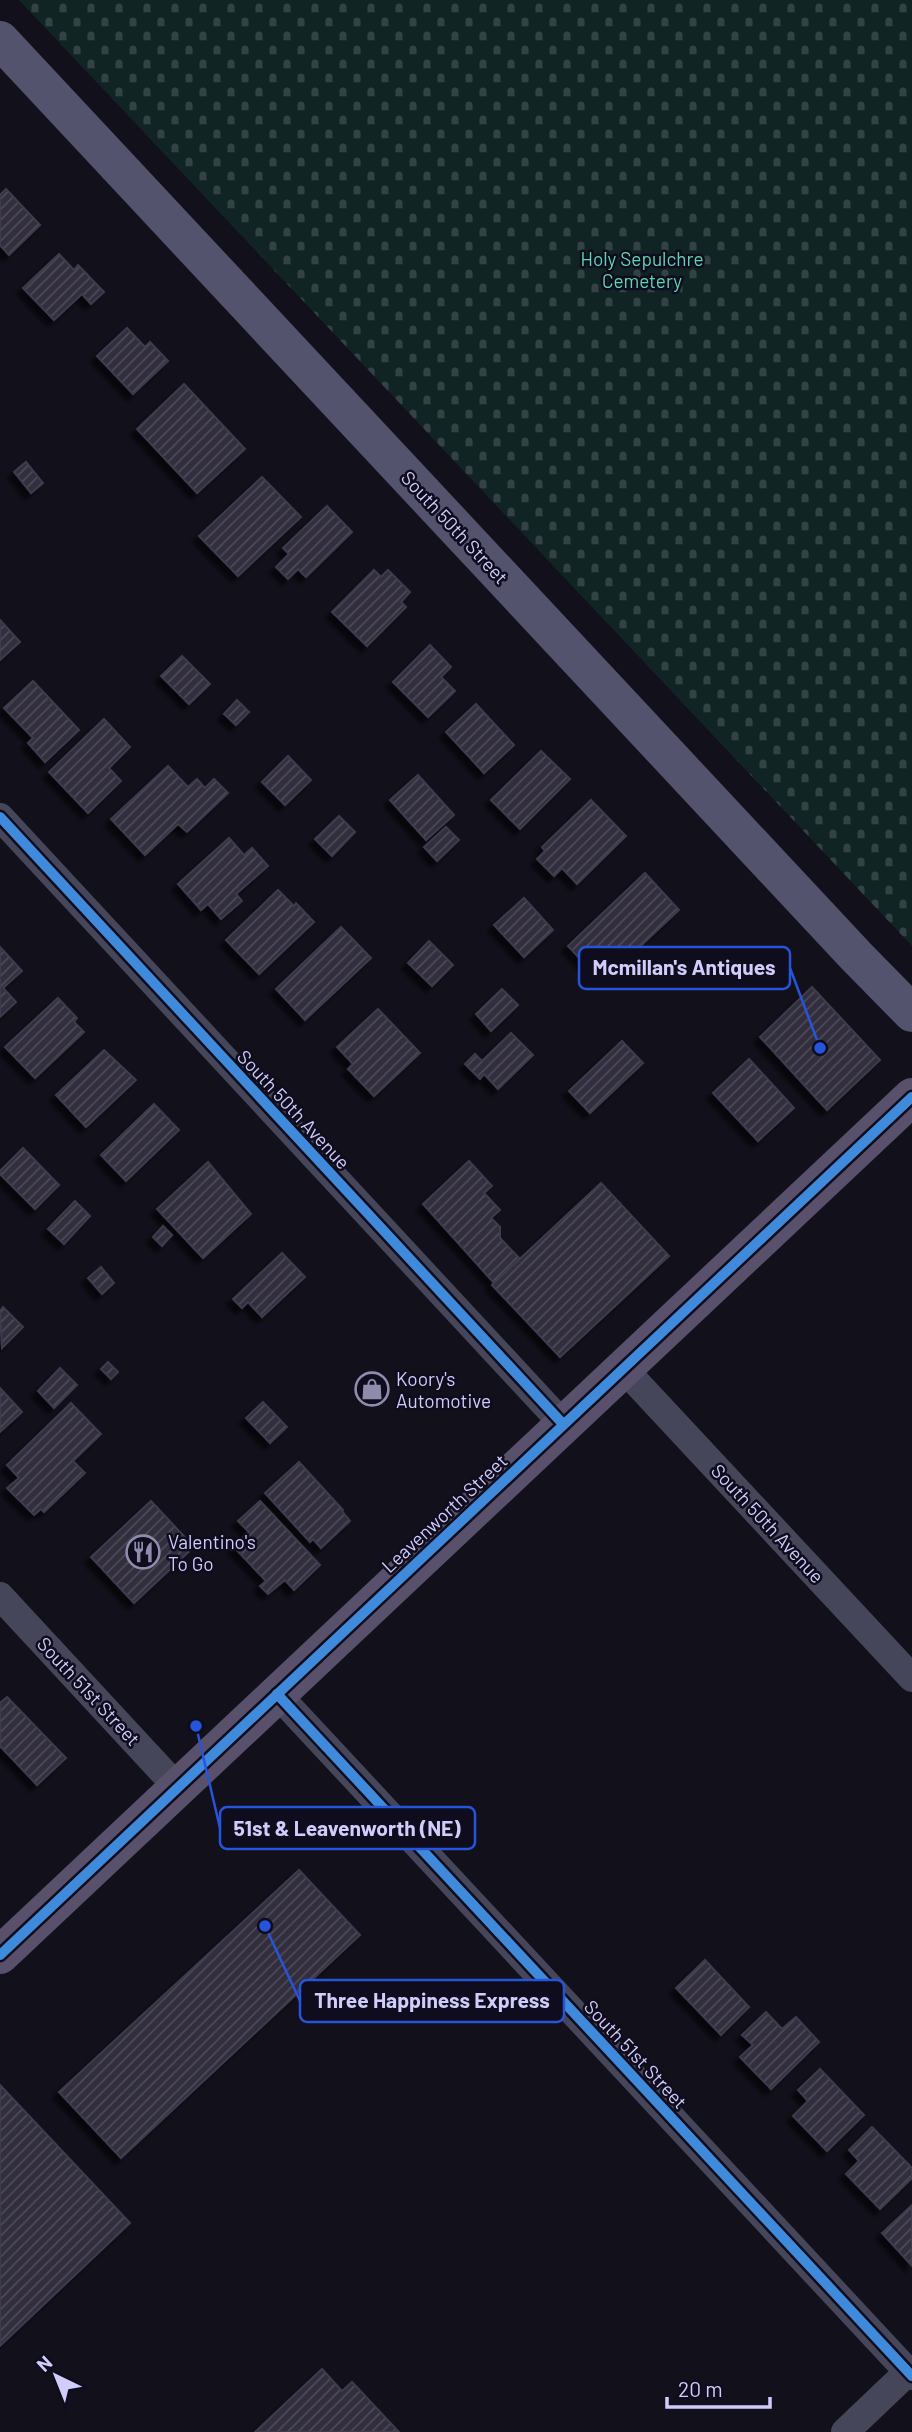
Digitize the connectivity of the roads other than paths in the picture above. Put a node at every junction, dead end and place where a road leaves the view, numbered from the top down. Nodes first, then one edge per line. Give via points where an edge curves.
1 (0, 40) edge
2 (0, 817) edge
3 (912, 1013) edge
4 (912, 1097) edge
5 (623, 1368) junction
6 (563, 1424) junction
7 (0, 1596) edge
8 (912, 1678) edge
9 (277, 1694) junction
10 (177, 1787) junction
11 (0, 1955) edge
12 (910, 2374) edge
13 (845, 2432) edge

1 - 3 main road, South 50th Street
2 - 6 street, South 50th Avenue
4 - 5 main road, Leavenworth Street
5 - 6 main road, Leavenworth Street
5 - 8 street, South 50th Avenue
6 - 9 main road, Leavenworth Street
7 - 10 street, South 51st Street
9 - 10 main road, Leavenworth Street
9 - 12 street, South 51st Street
10 - 11 main road, Leavenworth Street
12 - 13 street

